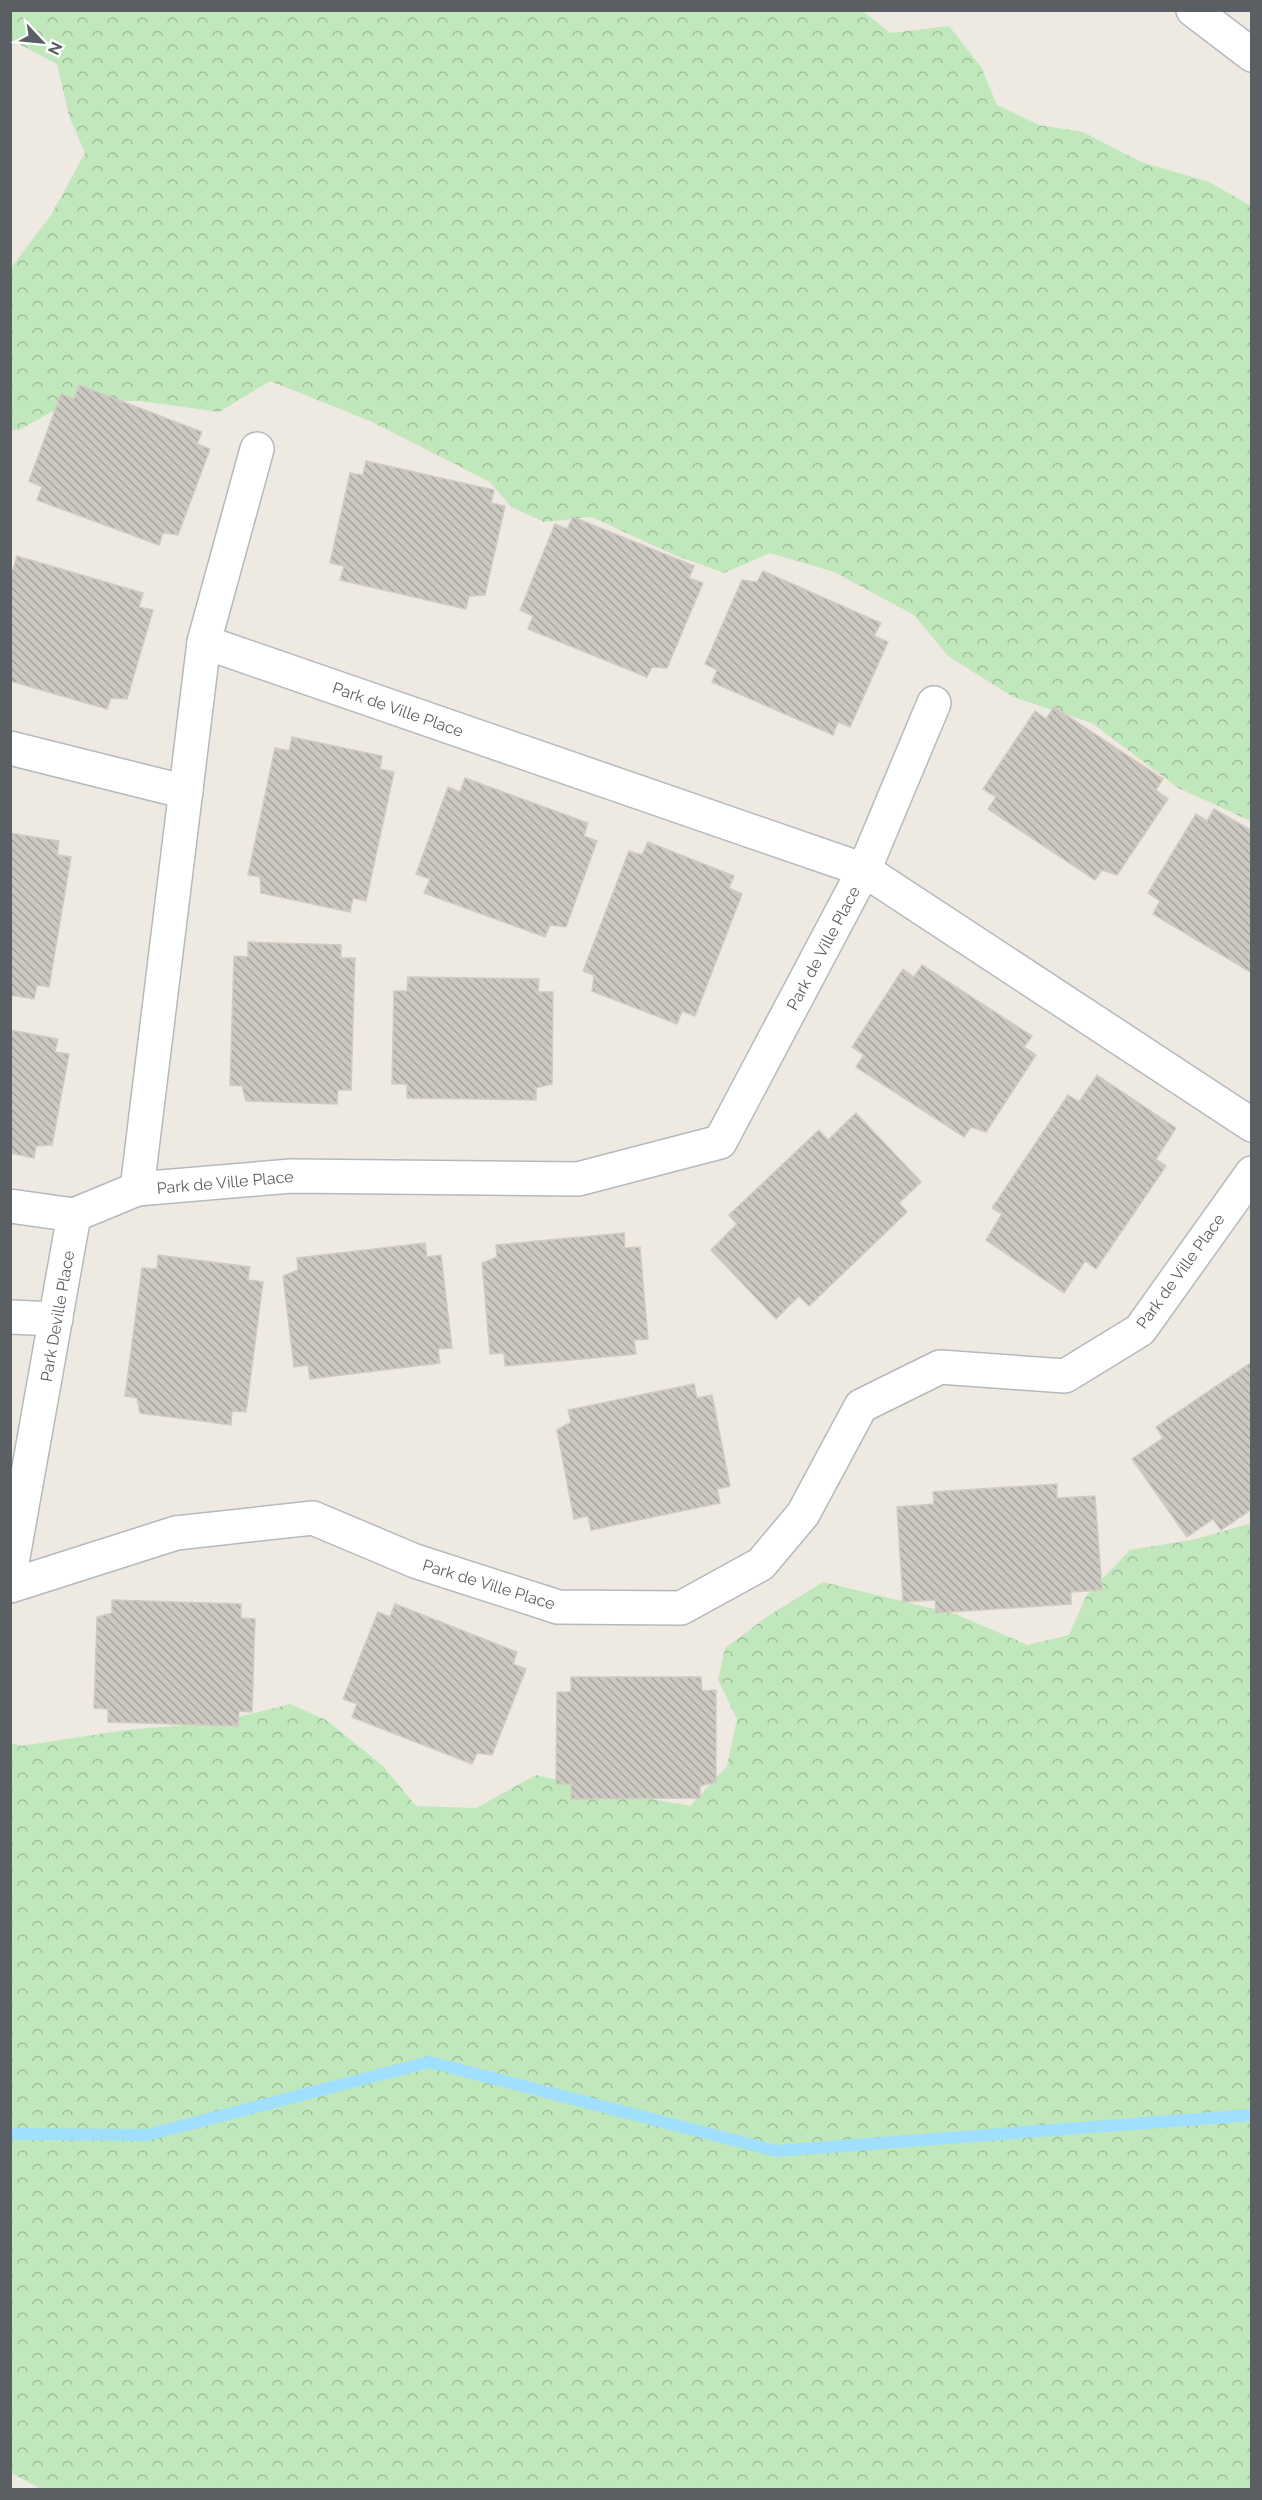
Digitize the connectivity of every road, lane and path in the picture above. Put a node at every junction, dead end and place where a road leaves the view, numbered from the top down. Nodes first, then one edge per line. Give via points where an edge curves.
1 (1193, 10) edge
2 (1251, 55) edge
3 (257, 449) dead end
4 (204, 642) junction
5 (934, 703) dead end
6 (10, 748) edge
7 (186, 792) junction
8 (864, 870) junction
9 (1251, 1125) edge
10 (1251, 1173) edge
11 (137, 1189) junction
12 (10, 1206) edge
13 (74, 1215) junction
14 (10, 1317) edge
15 (56, 1319) junction
16 (10, 1574) edge
17 (10, 1586) edge

1 - 2 street
3 - 4 street, Park de Ville Place
4 - 7 street, Park de Ville Place
4 - 8 street, Park de Ville Place
5 - 8 street, Park de Ville Place
6 - 7 street
7 - 11 street, Park de Ville Place
8 - 9 street, Park de Ville Place
8 - 11 street, Park de Ville Place via 720,1142 578,1179 291,1176
10 - 17 street, Park de Ville Place via 1140,1330 1065,1376 940,1367 861,1406 803,1514 761,1564 681,1608 558,1607 415,1561 313,1518 176,1533
11 - 13 street, Park de Ville Place
12 - 13 street
13 - 15 street, Park Deville Place
14 - 15 street
15 - 16 street, Park Deville Place

